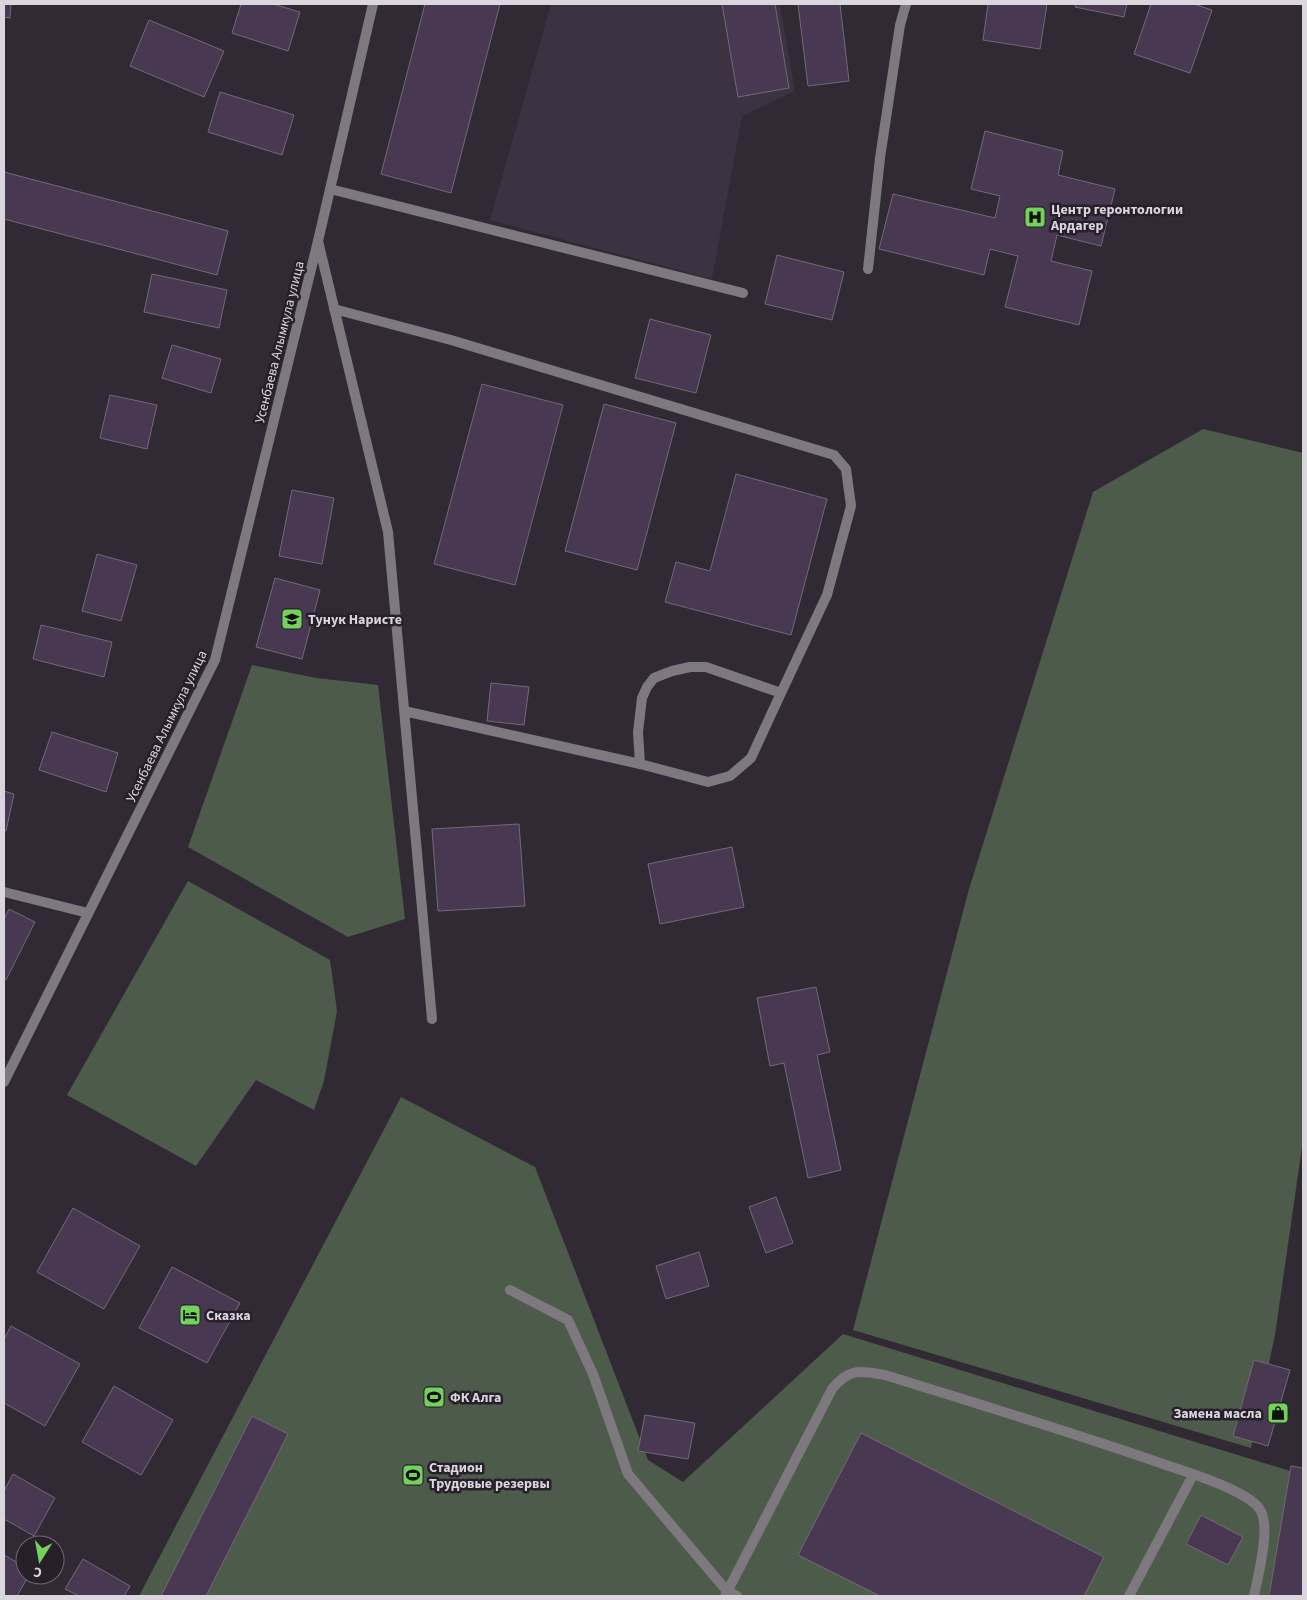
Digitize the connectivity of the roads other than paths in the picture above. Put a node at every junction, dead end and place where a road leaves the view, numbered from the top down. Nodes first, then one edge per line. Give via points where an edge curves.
1 (373, 4) edge
2 (906, 4) edge
3 (330, 189) junction
4 (318, 241) junction
5 (868, 269) dead end
6 (743, 293) dead end
7 (334, 309) junction
8 (781, 693) junction
9 (404, 711) junction
10 (640, 764) junction
11 (4, 892) edge
12 (88, 913) junction
13 (432, 1019) dead end
14 (4, 1082) edge
15 (510, 1290) dead end
16 (1193, 1475) junction
17 (726, 1594) edge
18 (737, 1596) edge
19 (1130, 1596) edge
20 (1254, 1596) edge

1 - 3 street, Усенбаева Алымкула улица
2 - 5 street via 880,158
3 - 4 street, Усенбаева Алымкула улица
3 - 6 street
4 - 7 street, Усенбаева Алымкула улица
4 - 12 street, Усенбаева Алымкула улица via 216,660
7 - 8 street via 451,340 834,455 846,469 850,506 828,595
7 - 9 street, Усенбаева Алымкула улица via 388,532
8 - 10 street via 751,758 730,776 708,782
8 - 10 street via 706,667 672,671 654,678 642,698 638,732
9 - 10 street
9 - 13 street, Усенбаева Алымкула улица
11 - 12 street
12 - 14 street, Усенбаева Алымкула улица
15 - 17 street via 568,1320 593,1374 628,1474
16 - 17 street via 1078,1434 885,1375 852,1372 841,1378 832,1389
16 - 19 street
16 - 20 street via 1248,1498 1264,1517 1265,1530
17 - 18 street

